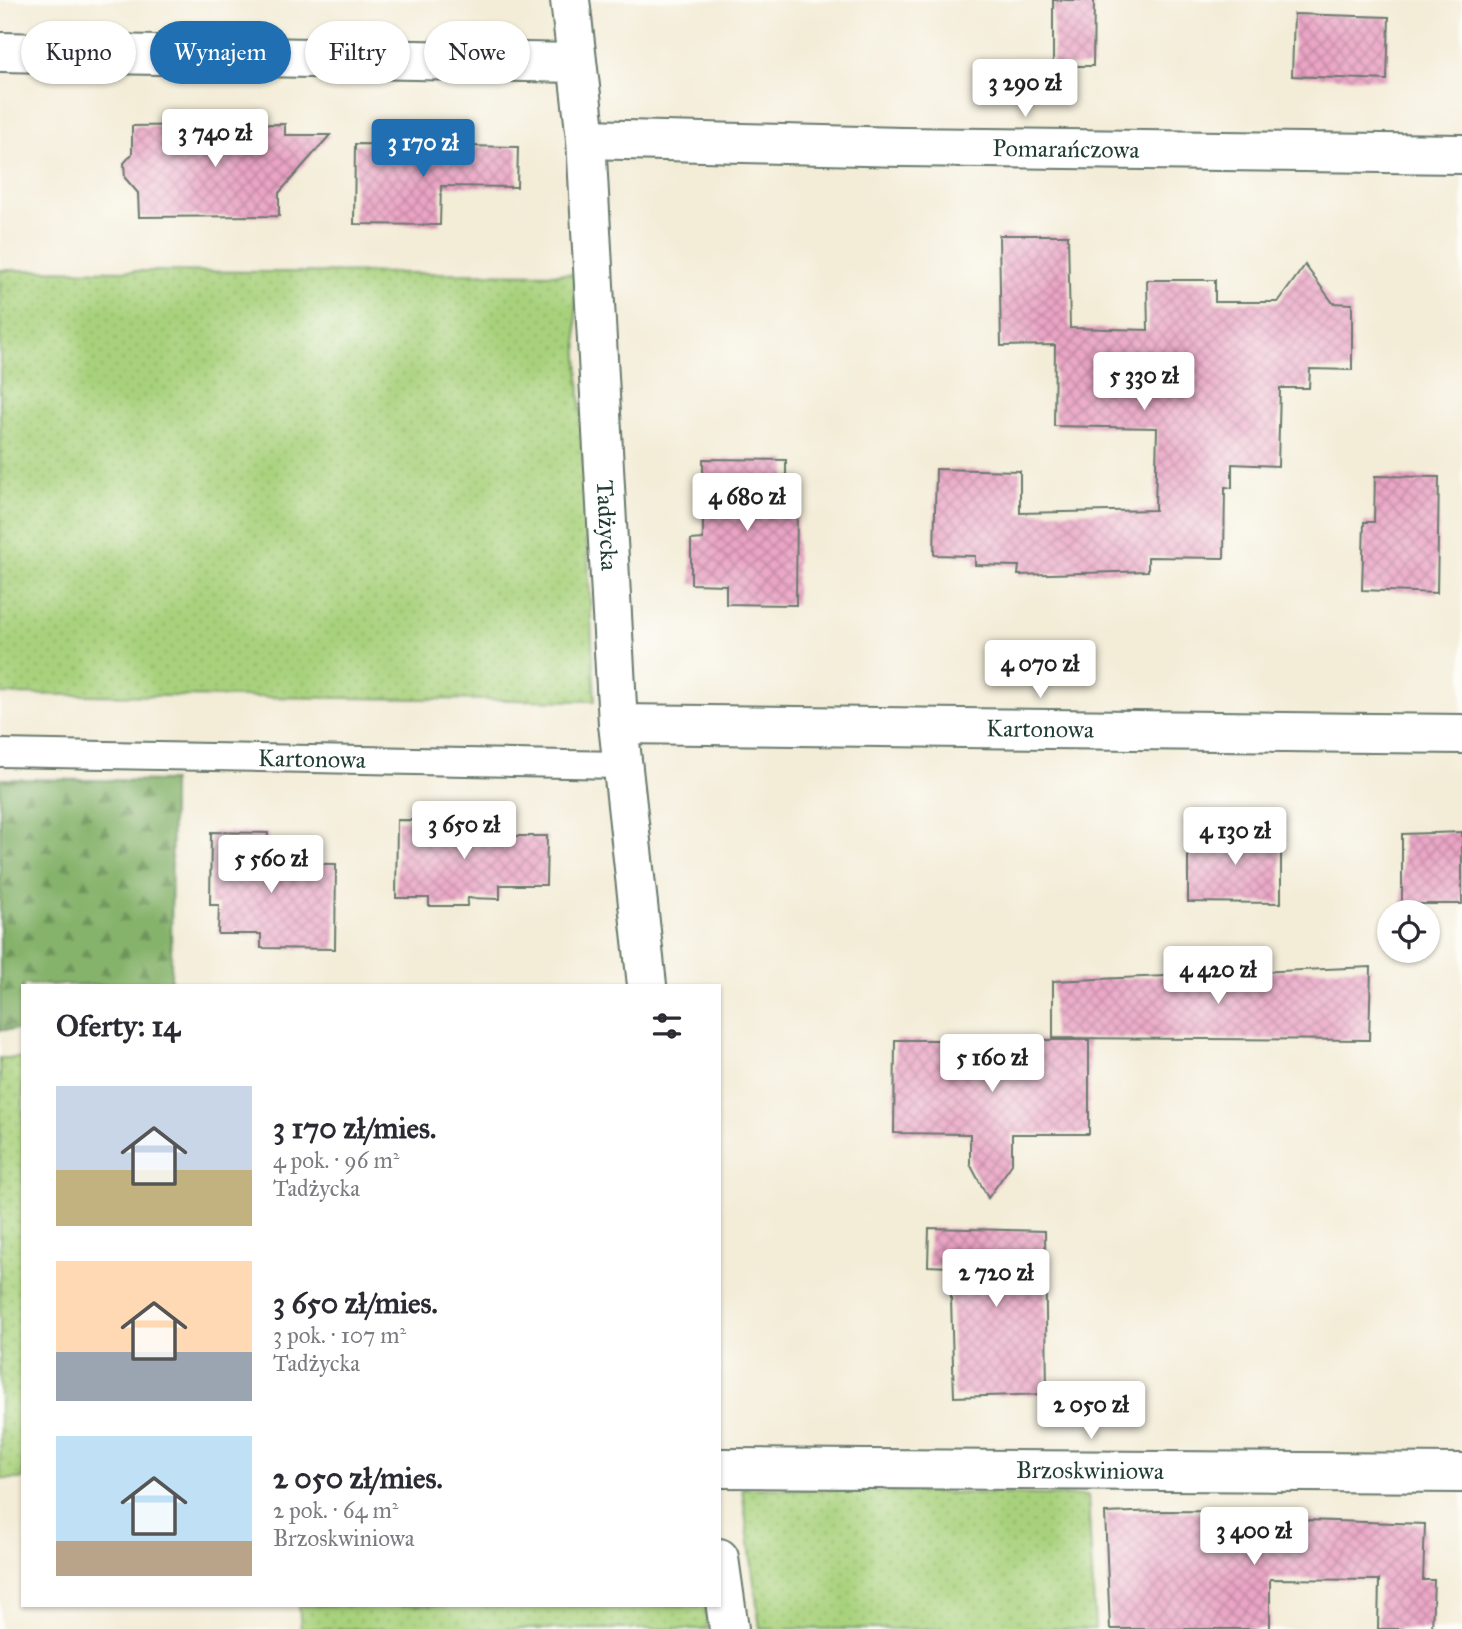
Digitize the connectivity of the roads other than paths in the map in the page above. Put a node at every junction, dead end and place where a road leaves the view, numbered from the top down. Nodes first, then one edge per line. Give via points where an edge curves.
1 (570, 0) edge
2 (0, 52) edge
3 (576, 63) junction
4 (586, 139) junction
5 (1462, 154) edge
6 (618, 724) junction
7 (1462, 734) edge
8 (0, 753) edge
9 (621, 765) junction
10 (647, 984) edge
11 (721, 1468) edge
12 (1462, 1473) edge
13 (721, 1572) edge
14 (729, 1629) edge

1 - 3 street, Tadżycka
2 - 3 street
3 - 4 street, Tadżycka
4 - 5 street, Pomarańczowa
4 - 6 street, Tadżycka
6 - 7 street, Kartonowa
6 - 9 street, Tadżycka
8 - 9 lane, Kartonowa
9 - 10 street, Tadżycka
11 - 12 street, Brzoskwiniowa
13 - 14 street

